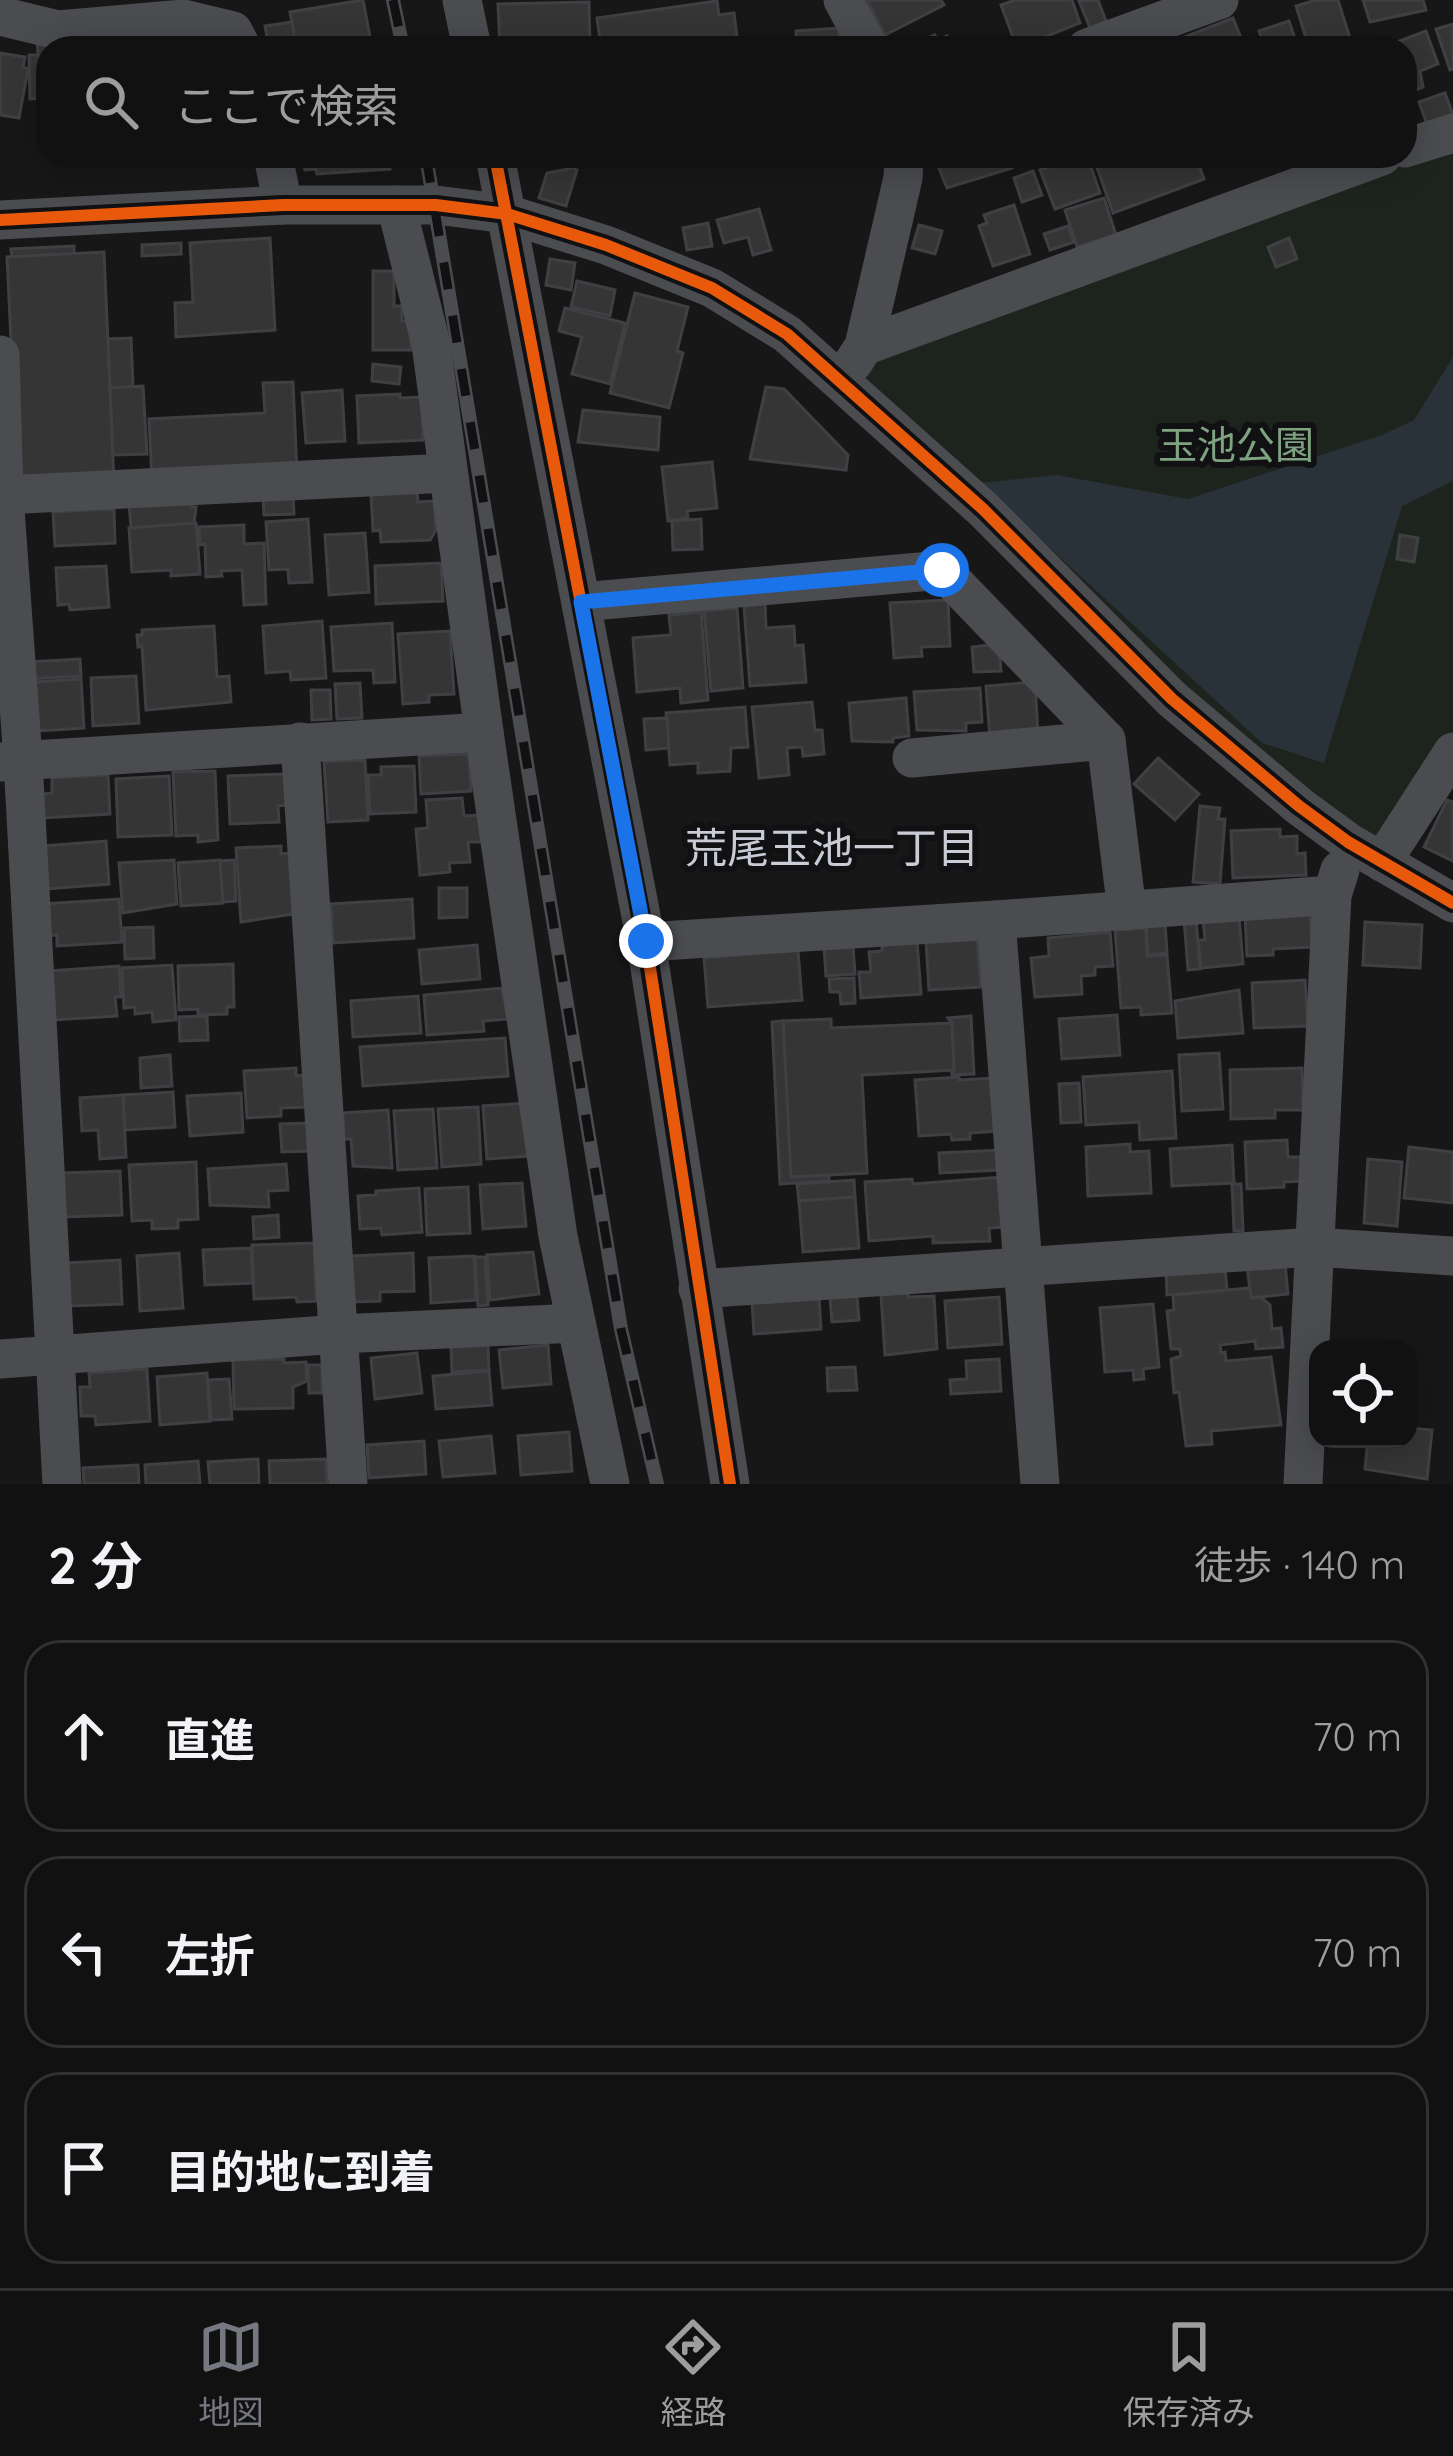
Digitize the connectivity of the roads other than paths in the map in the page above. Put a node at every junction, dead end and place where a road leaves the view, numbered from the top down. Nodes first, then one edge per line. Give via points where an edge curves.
1 (462, 0) edge
2 (843, 0) edge
3 (1220, 0) edge
4 (0, 16) edge
5 (241, 26) edge
6 (470, 36) edge
7 (862, 36) edge
8 (1120, 36) edge
9 (1453, 133) edge
10 (1417, 144) edge
11 (276, 168) edge
12 (497, 168) edge
13 (903, 168) edge
14 (1349, 168) edge
15 (283, 205) junction
16 (396, 205) junction
17 (507, 214) junction
18 (0, 220) edge
19 (864, 346) junction
20 (0, 355) edge
21 (840, 382) junction
22 (448, 473) junction
23 (4, 495) junction
24 (581, 602) junction
25 (484, 732) junction
26 (1106, 740) junction
27 (301, 742) junction
28 (1453, 752) edge
29 (913, 758) dead end
30 (12, 761) edge
31 (1348, 842) junction
32 (1382, 862) junction
33 (1332, 895) junction
34 (1453, 903) edge
35 (1127, 911) junction
36 (996, 920) junction
37 (646, 941) junction
38 (1314, 1247) junction
39 (1453, 1256) edge
40 (1023, 1267) junction
41 (698, 1289) junction
42 (576, 1323) junction
43 (339, 1334) junction
44 (54, 1356) junction
45 (0, 1359) edge
46 (62, 1484) edge
47 (348, 1484) edge
48 (610, 1484) edge
49 (730, 1484) edge
50 (1040, 1484) edge
51 (1303, 1484) edge

1 - 6 street
2 - 7 street
3 - 8 street
4 - 5 street via 58,30 184,19
9 - 10 street
11 - 15 street
12 - 17 street
13 - 19 street
14 - 19 street
15 - 16 street
15 - 18 street
16 - 17 street
16 - 22 street via 430,344
17 - 21 street via 712,288 787,334
17 - 24 street
19 - 21 street
20 - 23 street
21 - 31 street via 983,508 1172,699
22 - 23 street
22 - 25 street
23 - 30 street
24 - 26 street via 942,570
24 - 37 street
25 - 27 street
25 - 42 street
26 - 29 street
26 - 35 street
27 - 30 street
27 - 43 street
28 - 32 street
30 - 44 street
31 - 32 street
31 - 33 street
32 - 34 street
33 - 35 street
33 - 38 street
35 - 36 street
36 - 37 street
36 - 40 street
37 - 41 street
38 - 39 street
38 - 40 street
38 - 51 street
40 - 41 street
40 - 50 street
41 - 49 street
42 - 43 street
42 - 48 street
43 - 44 street
43 - 47 street
44 - 45 street
44 - 46 street

